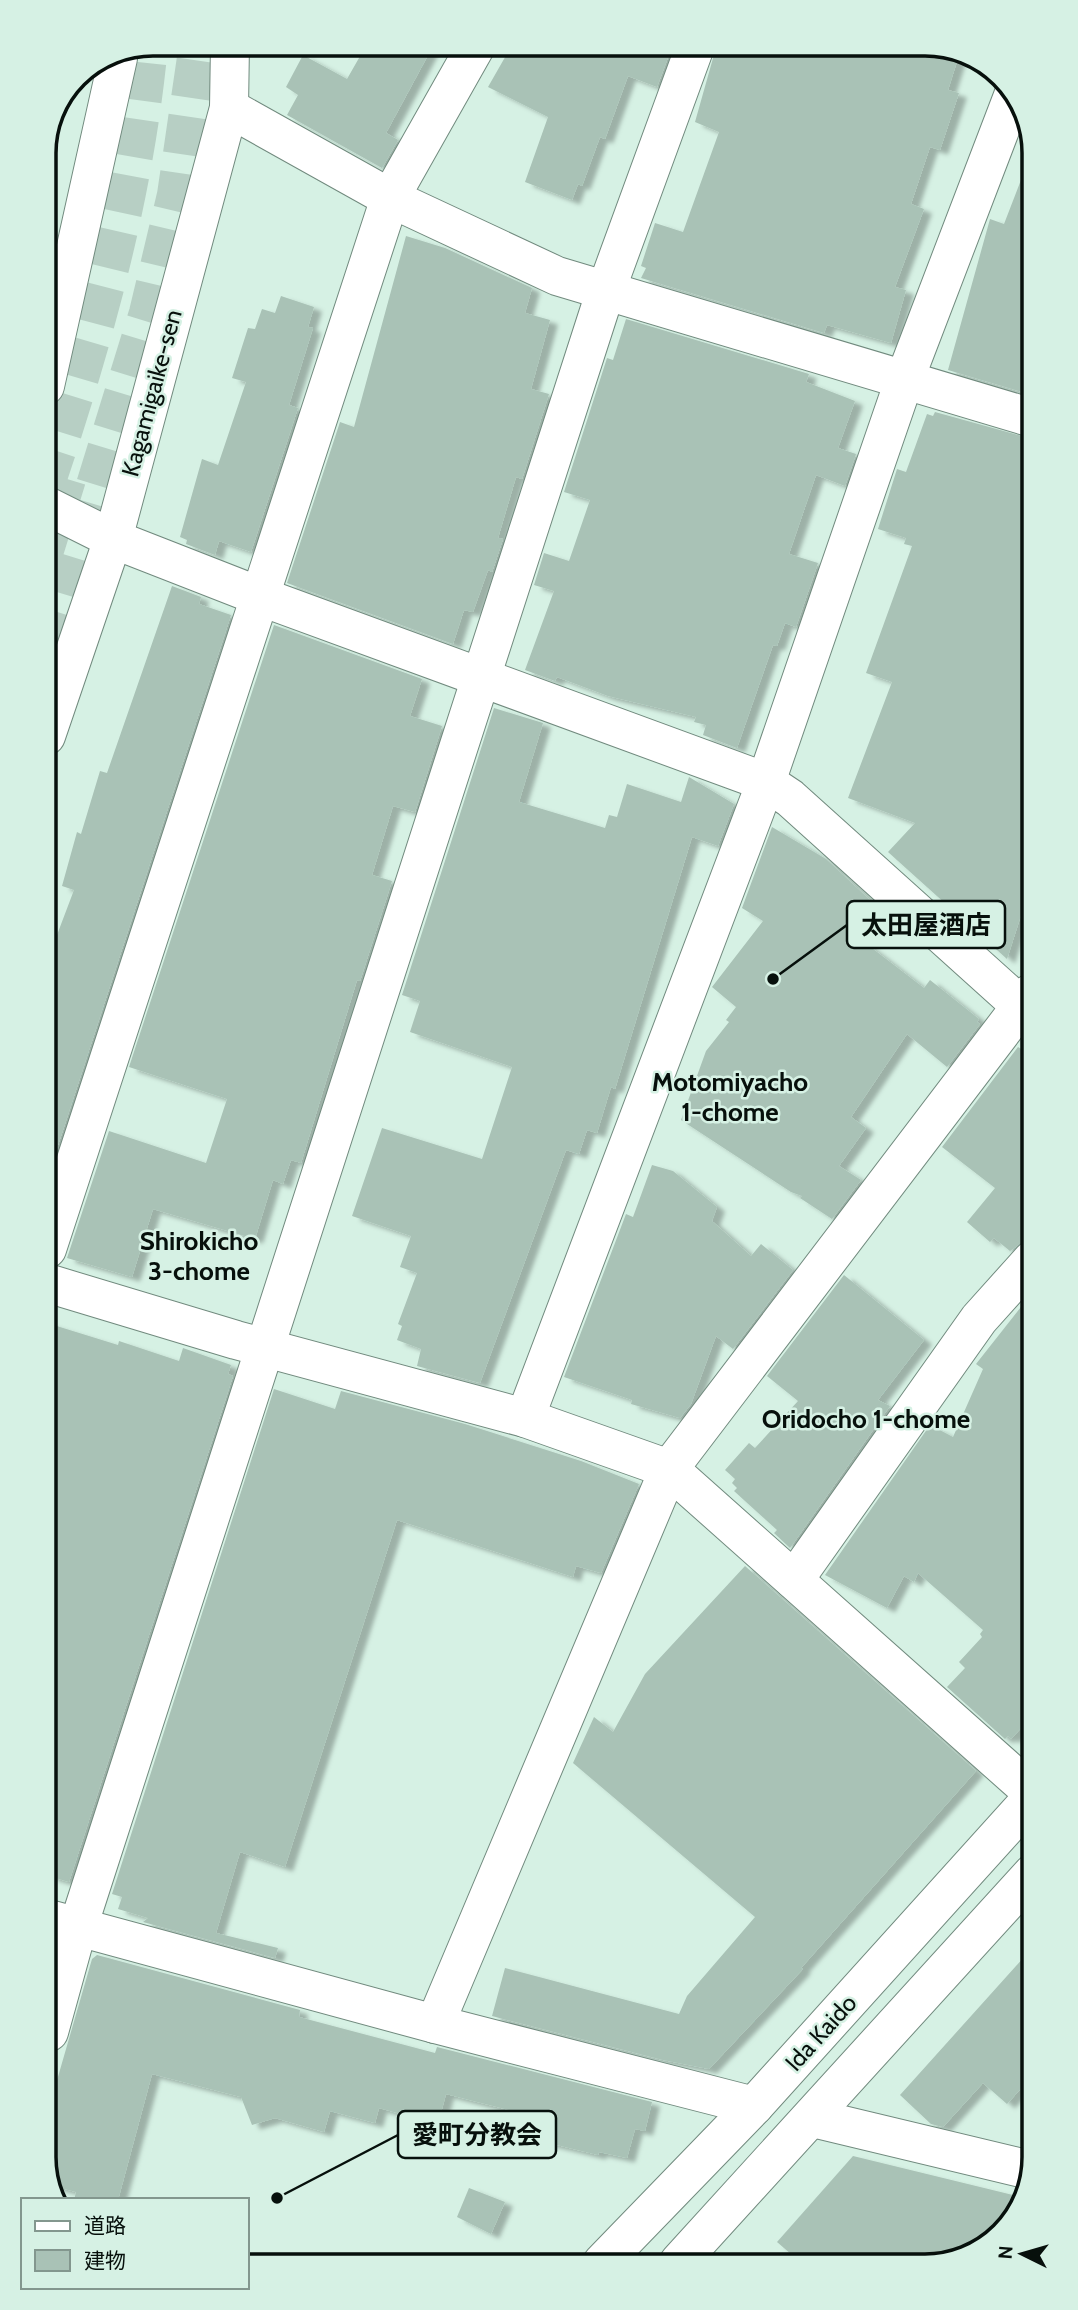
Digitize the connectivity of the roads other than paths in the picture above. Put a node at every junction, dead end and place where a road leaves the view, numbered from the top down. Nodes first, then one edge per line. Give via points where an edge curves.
1 (230, 56) edge
2 (470, 56) edge
3 (692, 56) edge
4 (117, 63) edge
5 (1009, 105) edge
6 (229, 108) junction
7 (390, 198) junction
8 (605, 293) junction
9 (56, 337) edge
10 (904, 381) junction
11 (1022, 415) edge
12 (56, 510) edge
13 (113, 539) junction
14 (259, 596) junction
15 (483, 678) junction
16 (56, 707) edge
17 (766, 782) junction
18 (1022, 1000) edge
19 (1022, 1013) edge
20 (56, 1221) edge
21 (1022, 1271) edge
22 (56, 1286) edge
23 (265, 1345) junction
24 (525, 1418) junction
25 (669, 1469) junction
26 (794, 1580) junction
27 (1022, 1785) edge
28 (1022, 1807) edge
29 (1022, 1885) edge
30 (63, 1923) edge
31 (56, 1978) edge
32 (435, 2024) junction
33 (754, 2106) junction
34 (813, 2118) junction
35 (1021, 2168) edge
36 (611, 2254) edge
37 (686, 2254) edge

1 - 6 main road, Kagamigaike-sen
2 - 7 main road
3 - 8 main road
4 - 9 main road
5 - 10 main road
6 - 7 main road
6 - 13 main road, Kagamigaike-sen
7 - 8 main road via 557,276
7 - 14 main road
8 - 10 main road
8 - 15 main road
10 - 11 main road
10 - 17 main road
12 - 13 main road
13 - 14 main road
13 - 16 main road, Kagamigaike-sen
14 - 15 main road
14 - 20 main road
15 - 17 main road
15 - 23 main road
17 - 18 main road
17 - 24 main road
19 - 25 main road
21 - 26 main road via 979,1319
22 - 23 main road
23 - 24 main road
23 - 30 main road
24 - 25 main road
25 - 26 main road
25 - 32 main road
26 - 27 main road
28 - 33 main road, Ida Kaido
29 - 34 main road
30 - 31 main road
30 - 32 main road
32 - 33 main road
33 - 36 main road, Ida Kaido
34 - 35 main road
34 - 37 main road

